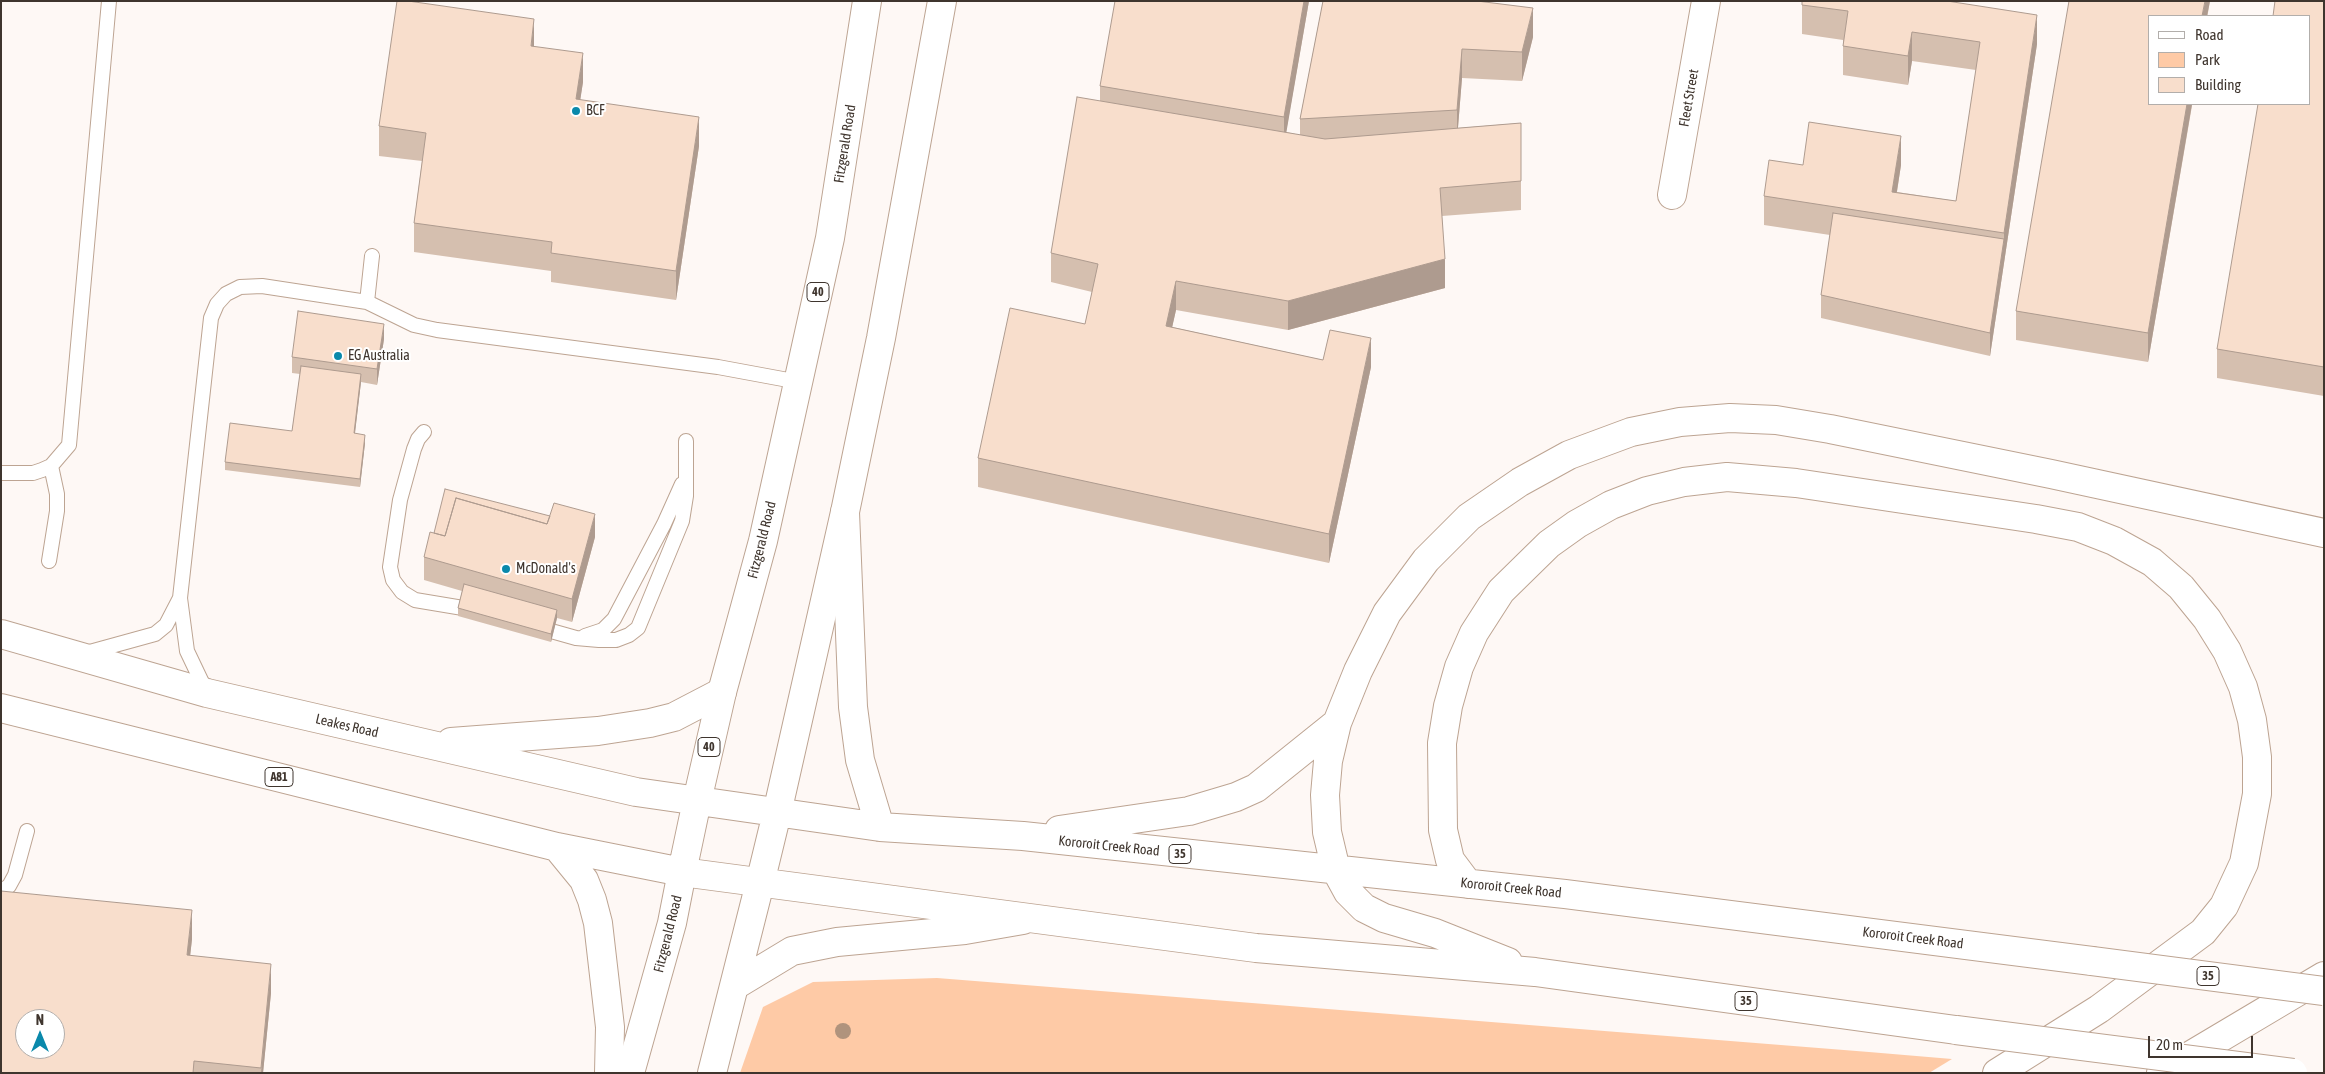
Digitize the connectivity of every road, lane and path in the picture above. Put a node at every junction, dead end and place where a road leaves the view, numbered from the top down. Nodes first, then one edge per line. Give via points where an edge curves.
1 (109, 1) edge
2 (867, 1) edge
3 (942, 1) edge
4 (1706, 1) edge
5 (1672, 195) dead end
6 (372, 256) dead end
7 (367, 302) junction
8 (799, 382) junction
9 (424, 432) dead end
10 (686, 441) dead end
11 (50, 466) junction
12 (687, 471) junction
13 (1, 473) edge
14 (845, 512) junction
15 (2324, 534) edge
16 (49, 561) dead end
17 (180, 598) junction
18 (490, 614) edge
19 (519, 622) edge
20 (1, 634) edge
21 (576, 638) junction
22 (79, 655) junction
23 (722, 692) junction
24 (207, 693) junction
25 (1, 708) edge
26 (1338, 723) junction
27 (424, 744) junction
28 (697, 801) junction
29 (777, 813) junction
30 (880, 827) junction
31 (28, 832) dead end
32 (1023, 836) junction
33 (557, 847) junction
34 (1336, 870) junction
35 (682, 872) junction
36 (760, 883) junction
37 (1468, 884) junction
38 (1, 891) edge
39 (1037, 918) junction
40 (1535, 972) junction
41 (2324, 976) edge
42 (734, 986) junction
43 (2324, 991) edge
44 (609, 1073) edge
45 (630, 1073) edge
46 (712, 1073) edge
47 (1997, 1073) edge
48 (2162, 1073) edge
49 (2294, 1073) edge

1 - 11 lane via 69,445
2 - 8 main road, Fitzgerald Road / 40 via 830,238
3 - 14 main road via 883,328
4 - 5 main road, Fleet Street
6 - 7 lane
7 - 8 lane via 414,325 437,330 718,367
7 - 17 lane via 262,286 240,287 226,294 218,304 211,318
8 - 23 main road, Fitzgerald Road / 40 via 763,541
9 - 18 lane via 414,449 400,500 390,567 393,580 402,592 415,600 461,606
10 - 12 lane
11 - 13 lane via 32,473
11 - 16 lane via 57,511
12 - 21 lane via 664,524 614,619 603,630
12 - 21 lane via 682,521 638,628 629,636 616,640
14 - 29 main road
14 - 30 main road via 853,707 860,760
15 - 26 main road via 1830,429 1776,420 1730,418 1680,422 1631,432 1570,454 1520,482 1469,517 1426,560 1387,613 1358,671
17 - 22 lane via 166,625 155,634
17 - 24 lane via 187,651
19 - 21 lane
20 - 22 main road, Leakes Road
22 - 24 main road, Leakes Road
23 - 27 main road via 674,718 650,723 598,731
23 - 28 main road, Fitzgerald Road / 40
24 - 27 main road, Leakes Road
25 - 33 main road, A81
26 - 32 main road via 1270,778 1236,797 1189,810
26 - 34 main road via 1328,761 1325,795 1327,832
27 - 28 main road, Leakes Road via 636,792
28 - 29 main road, Kororoit Creek Road
28 - 35 main road, Fitzgerald Road
29 - 30 main road, Kororoit Creek Road / 35
29 - 36 main road
30 - 32 main road, Kororoit Creek Road / 35
31 - 38 lane via 16,874 10,886
32 - 34 main road, Kororoit Creek Road / 35
33 - 35 main road, A81
33 - 44 main road via 584,880 596,916 610,1027
34 - 37 main road, Kororoit Creek Road / 35
34 - 40 main road via 1348,892 1364,908
35 - 36 main road
35 - 45 main road, Fitzgerald Road via 672,923
36 - 39 main road, 35
36 - 42 main road
37 - 43 main road, Kororoit Creek Road / 35, bridge
37 - 47 main road via 1450,860 1443,830 1442,743 1459,667 1474,632 1501,591 1549,544 1577,524 1646,491 1727,477 1796,483 2078,527 2114,541 2152,562 2181,587 2207,619 2227,651 2245,695 2257,757 2257,794 2244,863 2224,906 2203,932 2100,1009
39 - 40 main road, 35 via 1256,948
39 - 42 main road via 965,930 837,942 792,951
40 - 49 main road, 35, bridge
41 - 48 main road
42 - 46 main road

